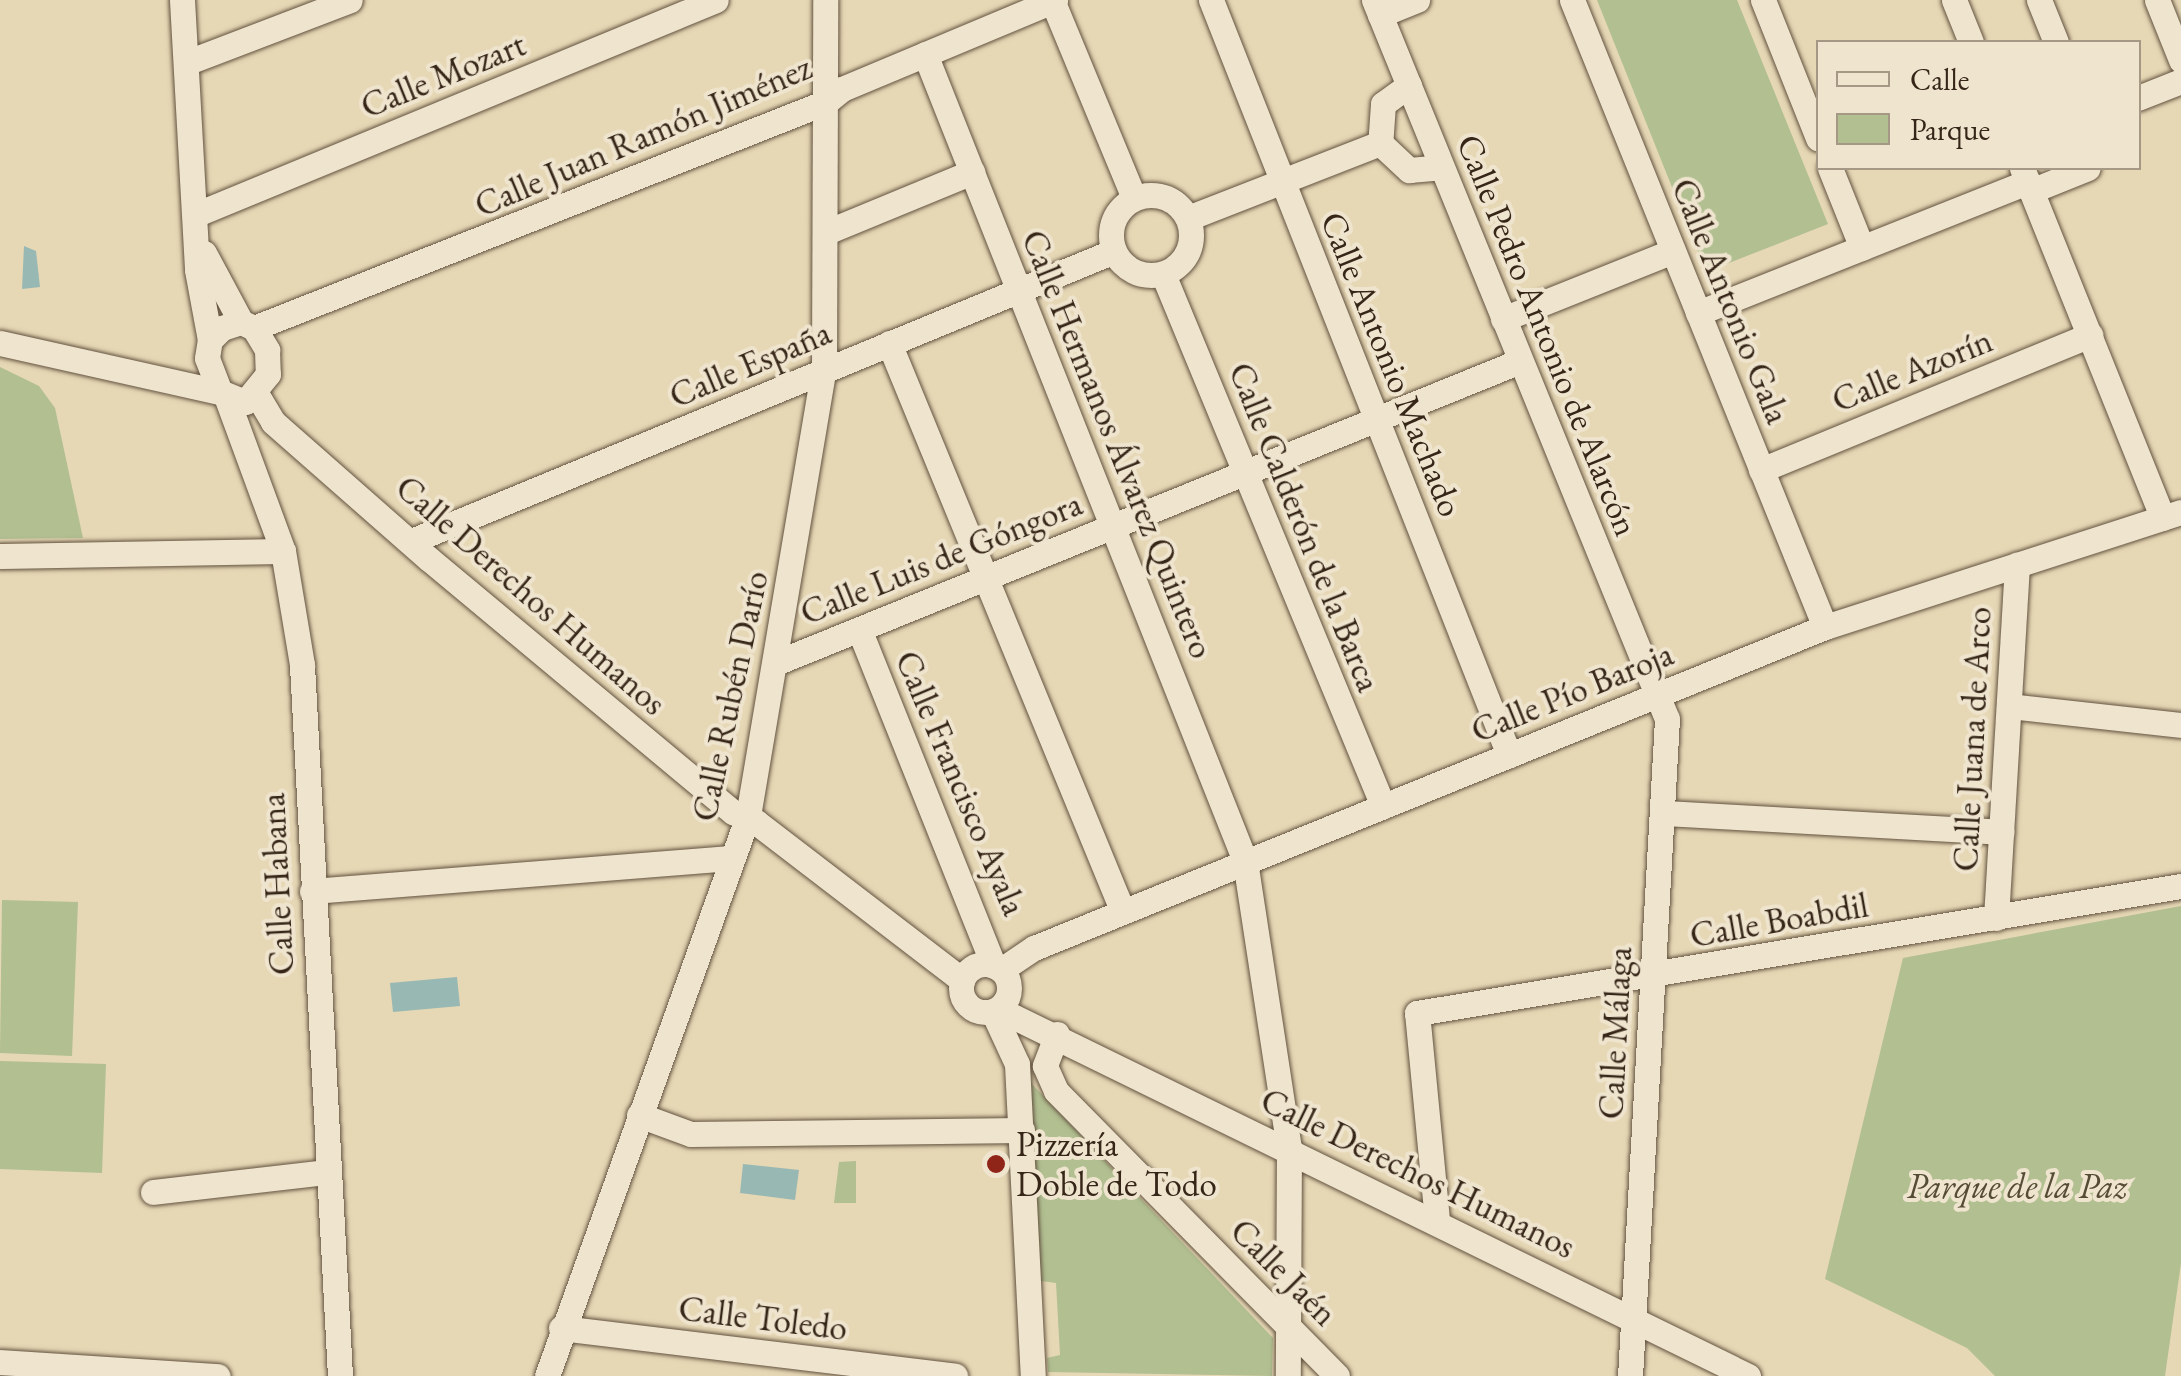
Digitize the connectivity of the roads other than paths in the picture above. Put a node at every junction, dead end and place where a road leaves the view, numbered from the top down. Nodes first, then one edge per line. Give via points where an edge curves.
1 (182, 0) edge
2 (350, 0) edge
3 (716, 0) edge
4 (825, 0) edge
5 (1054, 0) edge
6 (1211, 0) edge
7 (1417, 0) edge
8 (1572, 0) edge
9 (1763, 0) edge
10 (1954, 0) edge
11 (2038, 0) edge
12 (2157, 0) edge
13 (1378, 7) edge
14 (1970, 40) edge
15 (2055, 40) edge
16 (925, 54) junction
17 (2181, 60) edge
18 (188, 62) junction
19 (2181, 81) edge
20 (1408, 84) junction
21 (2141, 97) edge
22 (826, 102) junction
23 (1816, 133) edge
24 (1380, 144) junction
25 (1441, 167) junction
26 (1831, 170) edge
27 (2078, 170) edge
28 (972, 172) junction
29 (2027, 180) edge
30 (1282, 182) junction
31 (1134, 198) junction
32 (1188, 218) junction
33 (198, 224) junction
34 (829, 231) junction
35 (1862, 248) junction
36 (1114, 251) junction
37 (1673, 251) junction
38 (1163, 274) junction
39 (1019, 290) junction
40 (1698, 313) junction
41 (1503, 319) junction
42 (248, 325) junction
43 (2090, 335) junction
44 (0, 342) edge
45 (890, 342) junction
46 (208, 349) junction
47 (1520, 361) junction
48 (824, 370) junction
49 (168, 376) junction
50 (256, 395) junction
51 (224, 396) junction
52 (1377, 419) junction
53 (1762, 470) junction
54 (1245, 473) junction
55 (2172, 515) edge
56 (1112, 526) junction
57 (414, 540) junction
58 (282, 550) junction
59 (0, 556) edge
60 (2017, 565) junction
61 (986, 578) junction
62 (1825, 627) junction
63 (859, 629) junction
64 (778, 662) junction
65 (1658, 696) junction
66 (2009, 706) junction
67 (2181, 725) edge
68 (1509, 755) junction
69 (1383, 806) junction
70 (1664, 812) junction
71 (748, 816) junction
72 (2001, 832) junction
73 (730, 858) junction
74 (1246, 861) junction
75 (2181, 886) edge
76 (312, 891) junction
77 (1123, 912) junction
78 (1996, 918) junction
79 (1653, 978) junction
80 (962, 980) junction
81 (999, 990) junction
82 (1057, 1034) junction
83 (639, 1115) junction
84 (1022, 1130) junction
85 (1289, 1147) junction
86 (326, 1172) junction
87 (153, 1192) dead end
88 (1437, 1220) junction
89 (1634, 1320) junction
90 (561, 1328) junction
91 (1290, 1328) junction
92 (0, 1362) edge
93 (762, 1364) edge
94 (903, 1373) edge
95 (218, 1376) edge
96 (340, 1376) edge
97 (548, 1376) edge
98 (955, 1376) edge
99 (1032, 1376) edge
100 (1288, 1376) edge
101 (1338, 1376) edge
102 (1630, 1376) edge
103 (1748, 1376) edge

1 - 18 street
2 - 18 street
3 - 33 street, Calle Mozart
4 - 22 street, Calle Rubén Darío
5 - 16 street, Calle Juan Ramón Jiménez
5 - 31 street
6 - 30 street, Calle Antonio Machado
7 - 13 street
8 - 37 street, Calle Antonio Gala
9 - 23 street
10 - 14 street
11 - 15 street
12 - 17 street
13 - 20 street, Calle Pedro Antonio de Alarcón
16 - 22 street, Calle Juan Ramón Jiménez
16 - 28 street, Calle Hermanos Álvarez Quintero
18 - 33 street
19 - 21 street
20 - 24 street via 1383,104
20 - 25 street, Calle Pedro Antonio de Alarcón
22 - 34 street, Calle Rubén Darío
22 - 42 street, Calle Juan Ramón Jiménez
24 - 25 street via 1409,170
24 - 30 street
25 - 41 street, Calle Pedro Antonio de Alarcón
26 - 35 street
27 - 29 street
28 - 34 street
28 - 39 street, Calle Hermanos Álvarez Quintero
29 - 35 street
29 - 43 street
30 - 32 street
30 - 52 street, Calle Antonio Machado
31 - 32 street via 1171,200
31 - 36 street via 1112,226
32 - 38 street via 1185,258
33 - 42 street via 211,275
33 - 46 street
34 - 48 street, Calle Rubén Darío
35 - 40 street
36 - 38 street via 1139,274
36 - 39 street, Calle España
37 - 40 street, Calle Antonio Gala
37 - 41 street
38 - 54 street, Calle Calderón de la Barca
39 - 45 street, Calle España
39 - 56 street, Calle Hermanos Álvarez Quintero
40 - 53 street, Calle Antonio Gala
41 - 47 street, Calle Pedro Antonio de Alarcón
42 - 46 street via 222,328
42 - 50 street via 267,350 268,374
43 - 53 street, Calle Azorín
43 - 55 street
44 - 49 street
45 - 48 street, Calle España
45 - 61 street
46 - 49 street
46 - 51 street
47 - 52 street, Calle Luis de Góngora
47 - 65 street, Calle Pedro Antonio de Alarcón
48 - 57 street, Calle España
48 - 64 street, Calle Rubén Darío
49 - 51 street
50 - 51 street via 245,402
50 - 57 street, Calle Derechos Humanos via 274,422
51 - 58 street, Calle Habana
52 - 54 street, Calle Luis de Góngora
52 - 68 street, Calle Antonio Machado
53 - 62 street, Calle Antonio Gala
54 - 56 street, Calle Luis de Góngora
54 - 69 street, Calle Calderón de la Barca
55 - 60 street, Calle Pío Baroja
56 - 61 street, Calle Luis de Góngora
56 - 74 street, Calle Hermanos Álvarez Quintero
57 - 71 street, Calle Derechos Humanos via 734,812
58 - 59 street
58 - 76 street, Calle Habana via 302,665
60 - 62 street, Calle Pío Baroja
60 - 66 street, Calle Juana de Arco
61 - 63 street, Calle Luis de Góngora
61 - 77 street
62 - 65 street, Calle Pío Baroja
63 - 64 street, Calle Luis de Góngora
63 - 81 street, Calle Francisco Ayala
64 - 71 street, Calle Rubén Darío
65 - 68 street, Calle Pío Baroja
65 - 70 street, Calle Málaga via 1667,718
66 - 67 street
66 - 72 street, Calle Juana de Arco
68 - 69 street, Calle Pío Baroja
69 - 74 street, Calle Pío Baroja
70 - 72 street
70 - 79 street, Calle Málaga
71 - 73 street, Calle Rubén Darío
71 - 80 street, Calle Derechos Humanos
72 - 78 street, Calle Juana de Arco
73 - 76 street
73 - 83 street, Calle Rubén Darío
74 - 77 street, Calle Pío Baroja
74 - 85 street, Calle Hermanos Álvarez Quintero
75 - 78 street, Calle Boabdil
76 - 86 street, Calle Habana
77 - 81 street, Calle Pío Baroja via 1034,948
78 - 79 street, Calle Boabdil
79 - 88 street, Calle Boabdil via 1417,1012
79 - 89 street, Calle Málaga
80 - 81 street, Calle Pío Baroja via 979,965
80 - 81 street, Calle Derechos Humanos via 965,1002
81 - 82 street, Calle Derechos Humanos
81 - 84 street via 1017,1064
82 - 85 street, Calle Derechos Humanos
82 - 91 street, Calle Jaén via 1045,1066 1056,1090
83 - 84 street via 691,1134
83 - 90 street, Calle Rubén Darío
84 - 99 street
85 - 88 street, Calle Derechos Humanos
85 - 91 street, Calle Hermanos Álvarez Quintero
86 - 87 street
86 - 96 street, Calle Habana
88 - 89 street, Calle Derechos Humanos
89 - 102 street, Calle Málaga
89 - 103 street, Calle Derechos Humanos
90 - 93 street, Calle Toledo
90 - 97 street, Calle Rubén Darío
91 - 100 street, Calle Hermanos Álvarez Quintero
91 - 101 street, Calle Jaén
92 - 95 street
93 - 94 street, Calle Toledo
94 - 98 street, Calle Toledo

